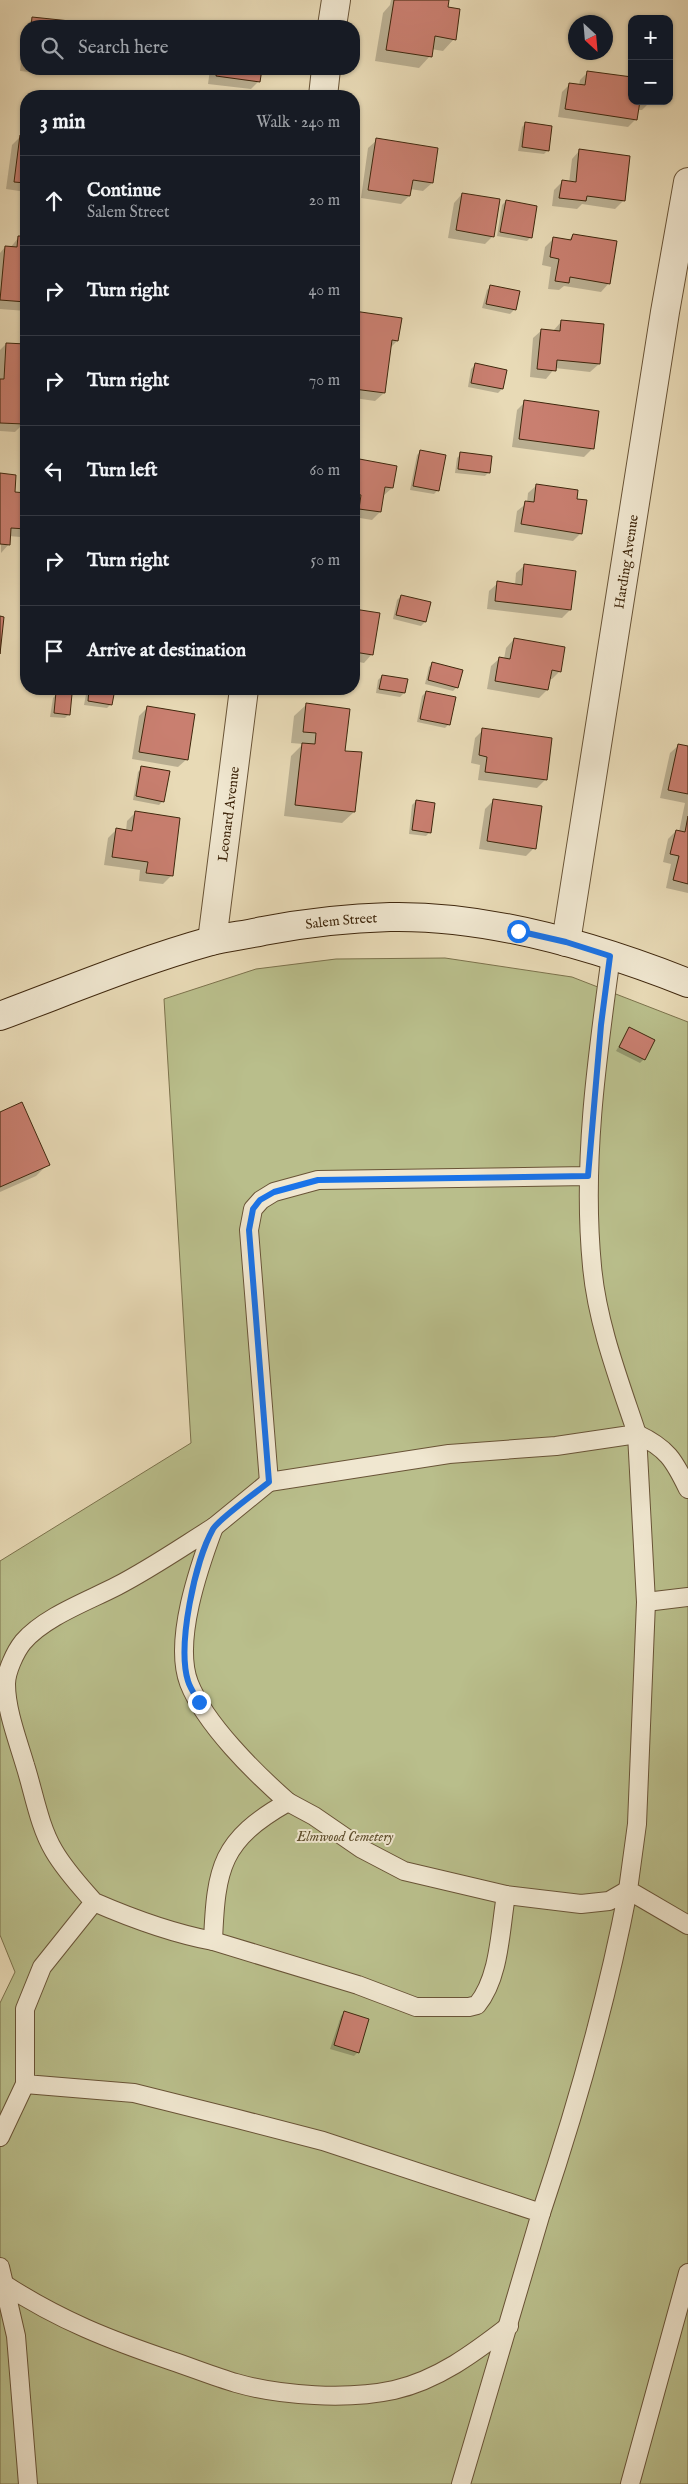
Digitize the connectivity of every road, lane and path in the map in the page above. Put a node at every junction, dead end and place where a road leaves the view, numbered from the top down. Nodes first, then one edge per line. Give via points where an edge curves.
1 (336, 0) edge
2 (333, 20) edge
3 (325, 75) edge
4 (324, 90) edge
5 (688, 182) edge
6 (243, 695) edge
7 (212, 941) junction
8 (566, 942) junction
9 (610, 956) junction
10 (688, 983) edge
11 (0, 1016) edge
12 (588, 1176) junction
13 (637, 1434) junction
14 (269, 1482) junction
15 (687, 1482) edge
16 (214, 1527) junction
17 (688, 1597) edge
18 (646, 1602) junction
19 (288, 1802) junction
20 (628, 1890) junction
21 (506, 1895) junction
22 (94, 1902) junction
23 (688, 1925) edge
24 (213, 1941) junction
25 (25, 2084) junction
26 (0, 2137) edge
27 (541, 2212) junction
28 (0, 2266) edge
29 (688, 2273) edge
30 (4, 2284) junction
31 (509, 2326) junction
32 (28, 2484) edge
33 (461, 2484) edge
34 (630, 2484) edge

1 - 2 street
3 - 4 street
5 - 8 street, Harding Avenue
6 - 7 street, Leonard Avenue
7 - 8 street, Salem Street via 332,920 392,917 459,922
7 - 11 street, Salem Street
8 - 9 street, Salem Street
9 - 10 street, Salem Street
9 - 12 lane
12 - 13 lane via 593,1276 602,1324
12 - 14 lane via 318,1180 274,1192 260,1200 253,1209 249,1230
13 - 14 lane via 556,1446 449,1454
13 - 15 lane via 657,1444 672,1458
13 - 18 lane
14 - 16 lane
16 - 19 lane via 189,1603 185,1645 188,1682 240,1756
16 - 22 lane via 116,1586 48,1622 23,1642 11,1664 6,1684 16,1742 41,1819 54,1850
17 - 18 lane
18 - 20 lane via 637,1824
19 - 21 lane via 362,1849 404,1870
19 - 24 lane via 259,1818 238,1837 226,1858 215,1895
20 - 21 lane via 609,1902 581,1904
20 - 23 lane
20 - 27 lane via 596,2036 572,2122
21 - 24 lane via 492,1975 477,2006 416,2007 358,1985
22 - 24 lane via 141,1923
22 - 25 lane via 42,1968 25,2009
25 - 26 lane
25 - 27 lane via 134,2093 216,2113 323,2140
27 - 31 lane
28 - 30 lane
29 - 34 lane
30 - 31 lane via 43,2309 95,2334 238,2384 294,2393 346,2396 394,2390 464,2360
30 - 32 lane via 16,2336
31 - 33 lane

